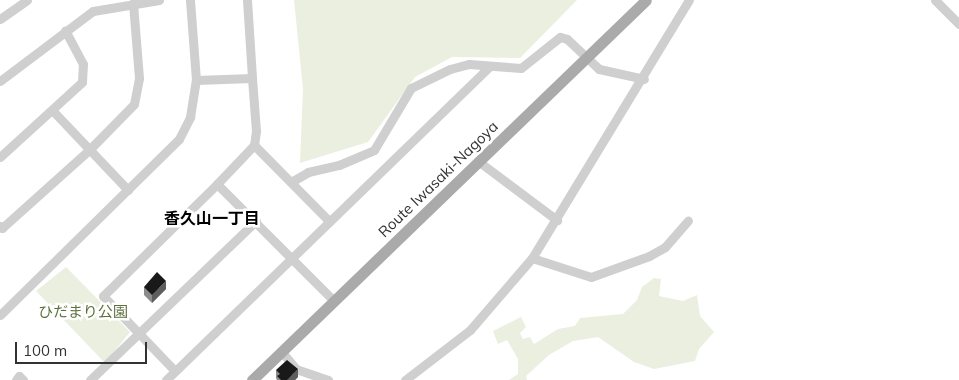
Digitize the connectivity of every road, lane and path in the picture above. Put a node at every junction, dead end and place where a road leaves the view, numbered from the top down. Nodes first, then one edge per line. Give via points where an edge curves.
1 (27, 0) edge
2 (159, 0) edge
3 (190, 0) edge
4 (247, 0) edge
5 (646, 0) edge
6 (689, 0) edge
7 (935, 0) edge
8 (133, 3) junction
9 (0, 19) edge
10 (959, 24) edge
11 (65, 30) junction
12 (586, 58) junction
13 (490, 66) junction
14 (252, 78) junction
15 (644, 79) junction
16 (196, 80) junction
17 (0, 81) edge
18 (53, 111) junction
19 (254, 145) junction
20 (90, 150) junction
21 (0, 157) edge
22 (478, 161) junction
23 (291, 182) junction
24 (217, 184) junction
25 (128, 190) junction
26 (557, 220) junction
27 (256, 221) junction
28 (329, 221) junction
29 (688, 221) dead end
30 (0, 226) edge
31 (532, 258) junction
32 (293, 259) junction
33 (334, 300) junction
34 (0, 315) edge
35 (138, 333) junction
36 (281, 351) junction
37 (175, 371) junction
38 (304, 376) edge
39 (16, 380) edge
40 (23, 380) edge
41 (90, 380) edge
42 (166, 380) edge
43 (252, 380) edge
44 (328, 380) edge
45 (405, 380) edge

1 - 9 street
2 - 8 street
3 - 16 street
4 - 14 street
5 - 12 main road, Route Iwasaki-Nagoya
6 - 15 street
7 - 10 street
8 - 11 street via 99,8
8 - 20 street via 139,78 136,98 126,114
11 - 17 street
11 - 18 street via 84,69 80,86
12 - 13 street via 567,38 560,37 524,67
12 - 15 street via 603,71
12 - 22 main road, Route Iwasaki-Nagoya
13 - 23 street via 469,64 419,82 411,88 374,150 340,165 308,172
13 - 28 street
14 - 16 street
14 - 19 street
15 - 26 street
16 - 25 street via 190,117 179,139
18 - 20 street
18 - 21 street
19 - 23 street
19 - 24 street
20 - 25 street
20 - 30 street via 2,228
22 - 26 street
22 - 33 main road, Route Iwasaki-Nagoya
23 - 28 street
24 - 27 street
24 - 35 street via 103,296
25 - 34 street
26 - 31 street
27 - 32 street
27 - 35 street
28 - 32 street
29 - 31 street via 664,247 649,256 591,277
31 - 45 street via 470,330
32 - 33 street
32 - 37 street
33 - 36 main road, Route Iwasaki-Nagoya
35 - 37 street
35 - 41 street
36 - 38 street
36 - 43 main road, Route Iwasaki-Nagoya
37 - 42 street
38 - 44 street
39 - 40 street via 19,376

